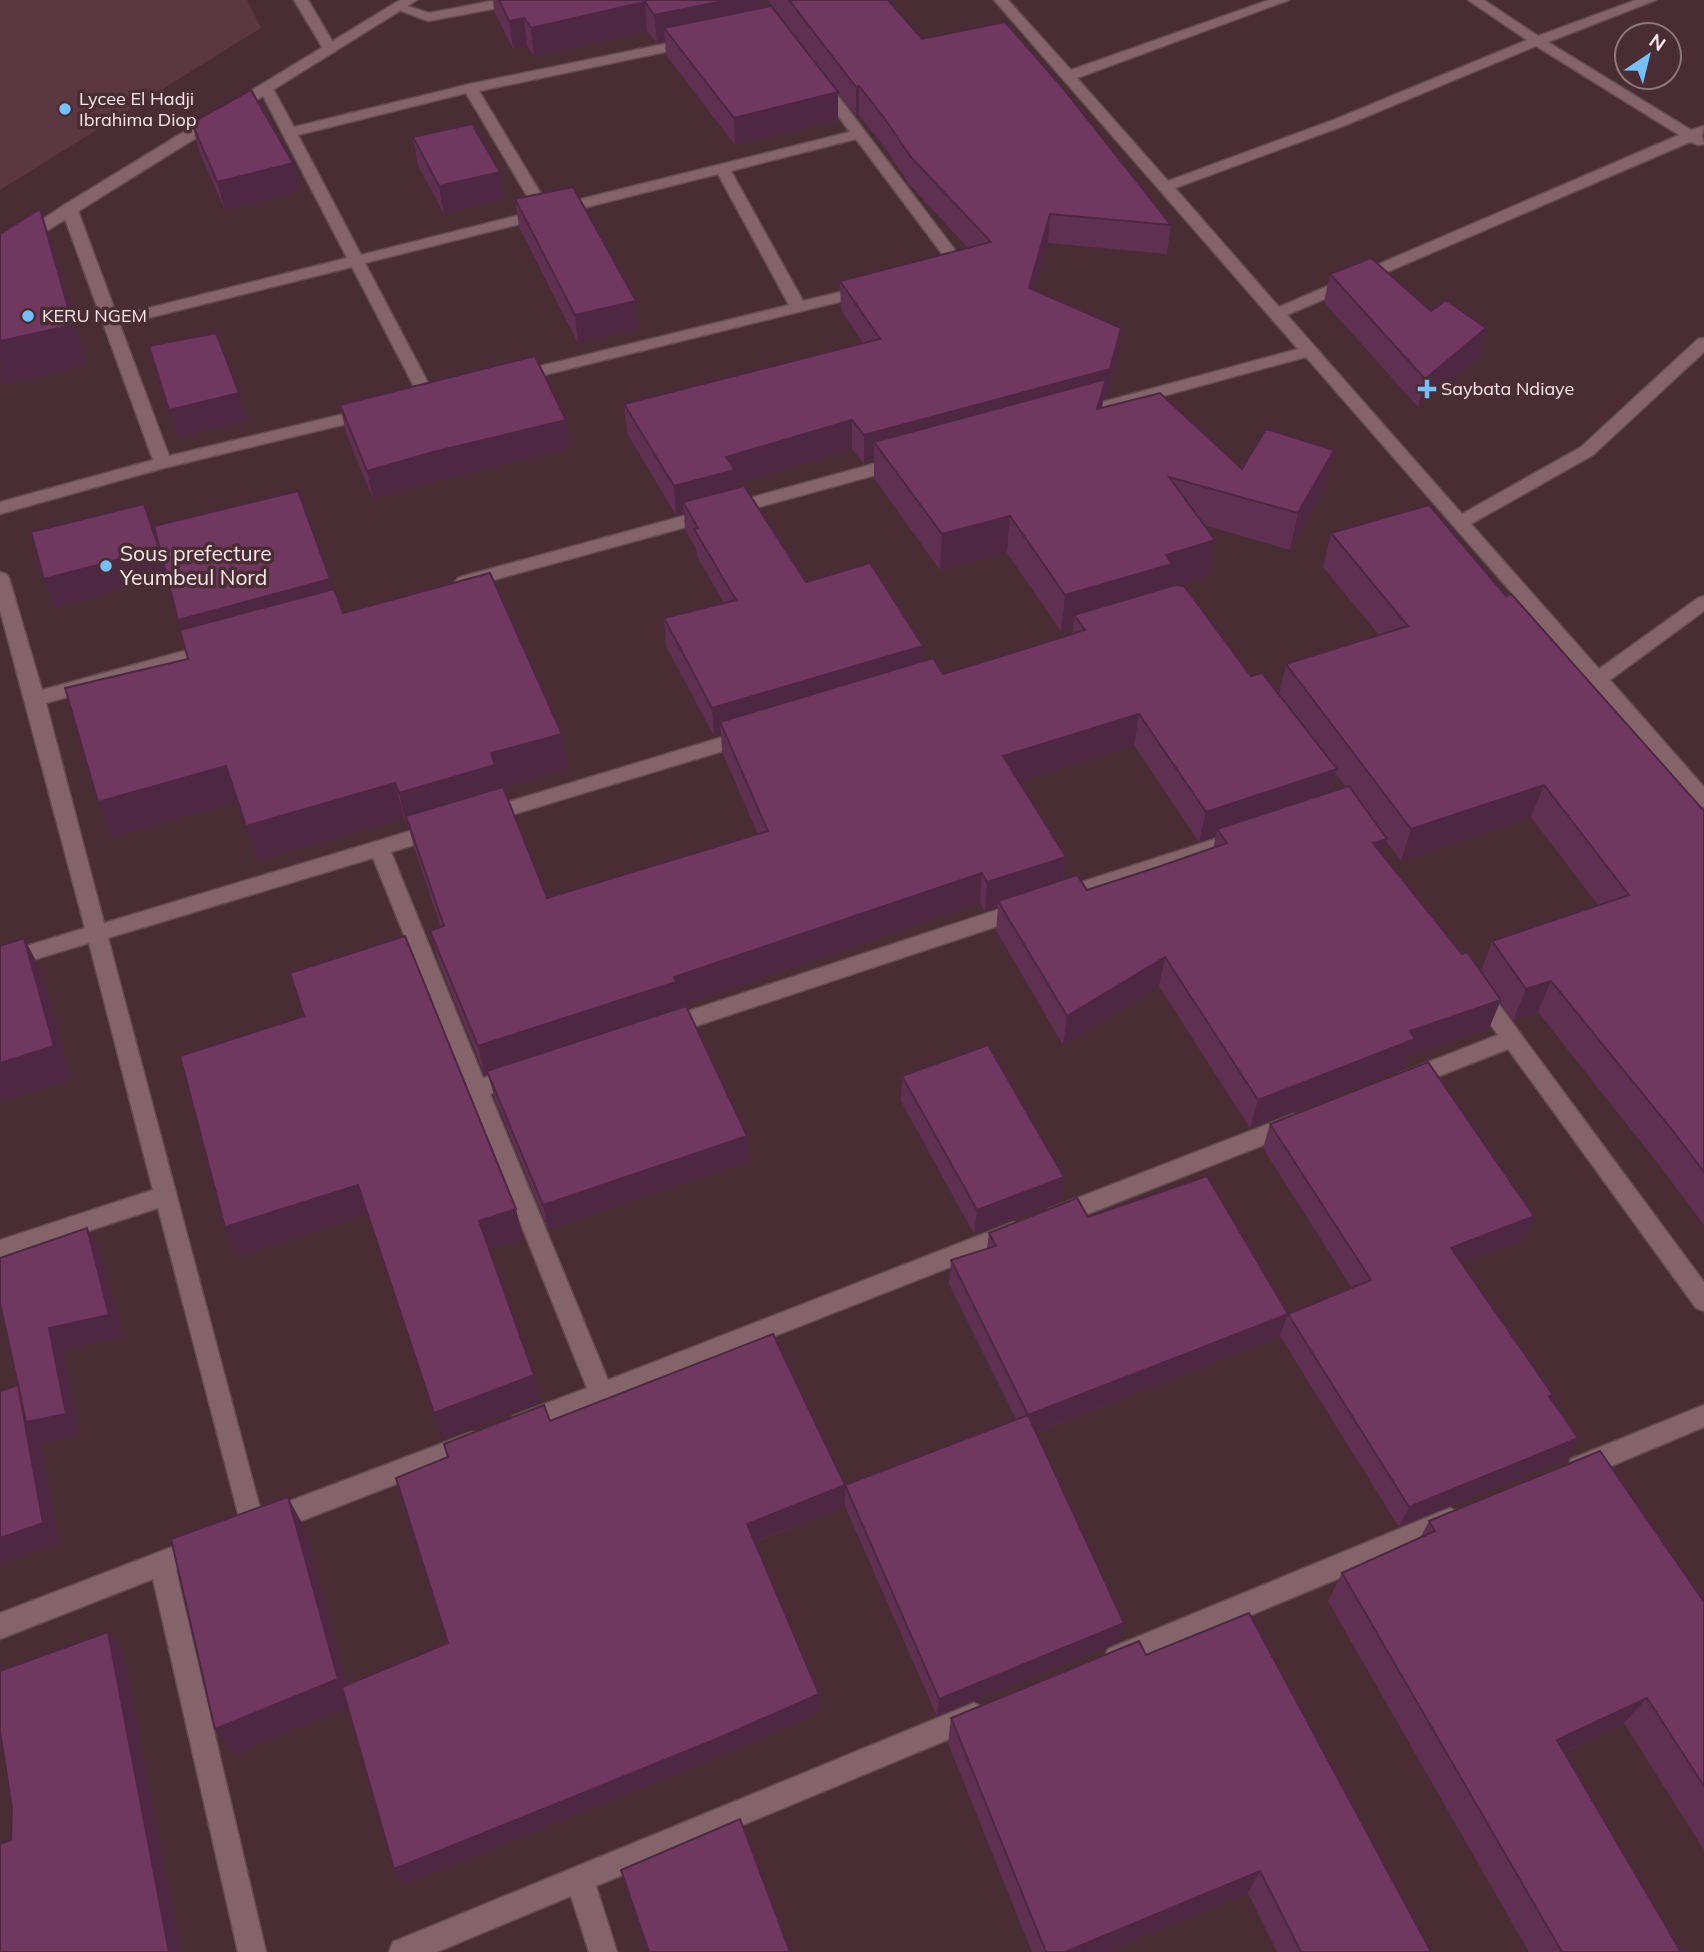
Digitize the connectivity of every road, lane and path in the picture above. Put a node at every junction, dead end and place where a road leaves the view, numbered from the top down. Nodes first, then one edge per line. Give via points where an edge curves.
1 (301, 0) edge
2 (520, 0) edge
3 (1000, 0) edge
4 (1282, 0) edge
5 (1475, 0) edge
6 (1648, 0) edge
7 (404, 4) edge
8 (710, 38) edge
9 (1537, 41) junction
10 (330, 49) junction
11 (810, 68) edge
12 (1068, 76) junction
13 (266, 88) junction
14 (470, 88) junction
15 (289, 133) junction
16 (859, 134) junction
17 (1700, 137) edge
18 (722, 169) junction
19 (1165, 187) junction
20 (69, 208) junction
21 (545, 213) junction
22 (0, 255) edge
23 (355, 261) junction
24 (928, 275) edge
25 (889, 285) edge
26 (799, 308) junction
27 (1276, 314) junction
28 (113, 322) junction
29 (1704, 343) edge
30 (1310, 351) junction
31 (494, 382) edge
32 (428, 398) edge
33 (388, 408) edge
34 (1068, 417) edge
35 (920, 457) edge
36 (163, 463) junction
37 (0, 508) edge
38 (1461, 522) junction
39 (0, 578) edge
40 (451, 585) edge
41 (1704, 602) edge
42 (236, 644) edge
43 (1598, 679) junction
44 (35, 699) junction
45 (761, 732) edge
46 (1704, 800) edge
47 (1254, 834) edge
48 (379, 848) junction
49 (96, 933) junction
50 (0, 962) edge
51 (1464, 972) edge
52 (649, 1032) edge
53 (1511, 1039) junction
54 (543, 1067) edge
55 (477, 1089) junction
56 (1381, 1090) edge
57 (1316, 1115) edge
58 (165, 1196) junction
59 (0, 1250) edge
60 (1704, 1301) edge
61 (601, 1393) junction
62 (1704, 1416) edge
63 (1562, 1474) edge
64 (1471, 1511) edge
65 (253, 1528) junction
66 (162, 1563) junction
67 (0, 1626) edge
68 (1097, 1666) edge
69 (993, 1709) edge
70 (580, 1879) junction
71 (252, 1952) edge
72 (402, 1952) edge
73 (603, 1952) edge

1 - 10 street
2 - 7 street via 428,17
3 - 12 street
4 - 12 street
5 - 9 street
6 - 9 street
7 - 10 street
8 - 14 street
9 - 17 street
9 - 19 street via 1341,122
10 - 13 street
11 - 16 street
12 - 19 street
13 - 15 street
13 - 20 street
14 - 15 street
14 - 21 street
15 - 23 street
16 - 18 street
16 - 24 street via 958,265
17 - 27 street
18 - 21 street
18 - 26 street
19 - 27 street
20 - 22 street
20 - 28 street
21 - 23 street
23 - 28 street
23 - 32 street
25 - 26 street
26 - 31 street
27 - 30 street
28 - 36 street
29 - 38 street via 1587,451
30 - 34 street
30 - 38 street
33 - 36 street
35 - 40 street
36 - 37 street
38 - 43 street
39 - 44 street
41 - 43 street
42 - 44 street
43 - 46 street
44 - 49 street
45 - 48 street
47 - 52 street
48 - 49 street
48 - 55 street
49 - 50 street
49 - 58 street
51 - 53 street
53 - 56 street
53 - 60 street
54 - 55 street
55 - 61 street
57 - 61 street
58 - 59 street
58 - 65 street
61 - 65 street
62 - 63 street
64 - 68 street
65 - 66 street
66 - 67 street
66 - 71 street
69 - 70 street
70 - 72 street
70 - 73 street

